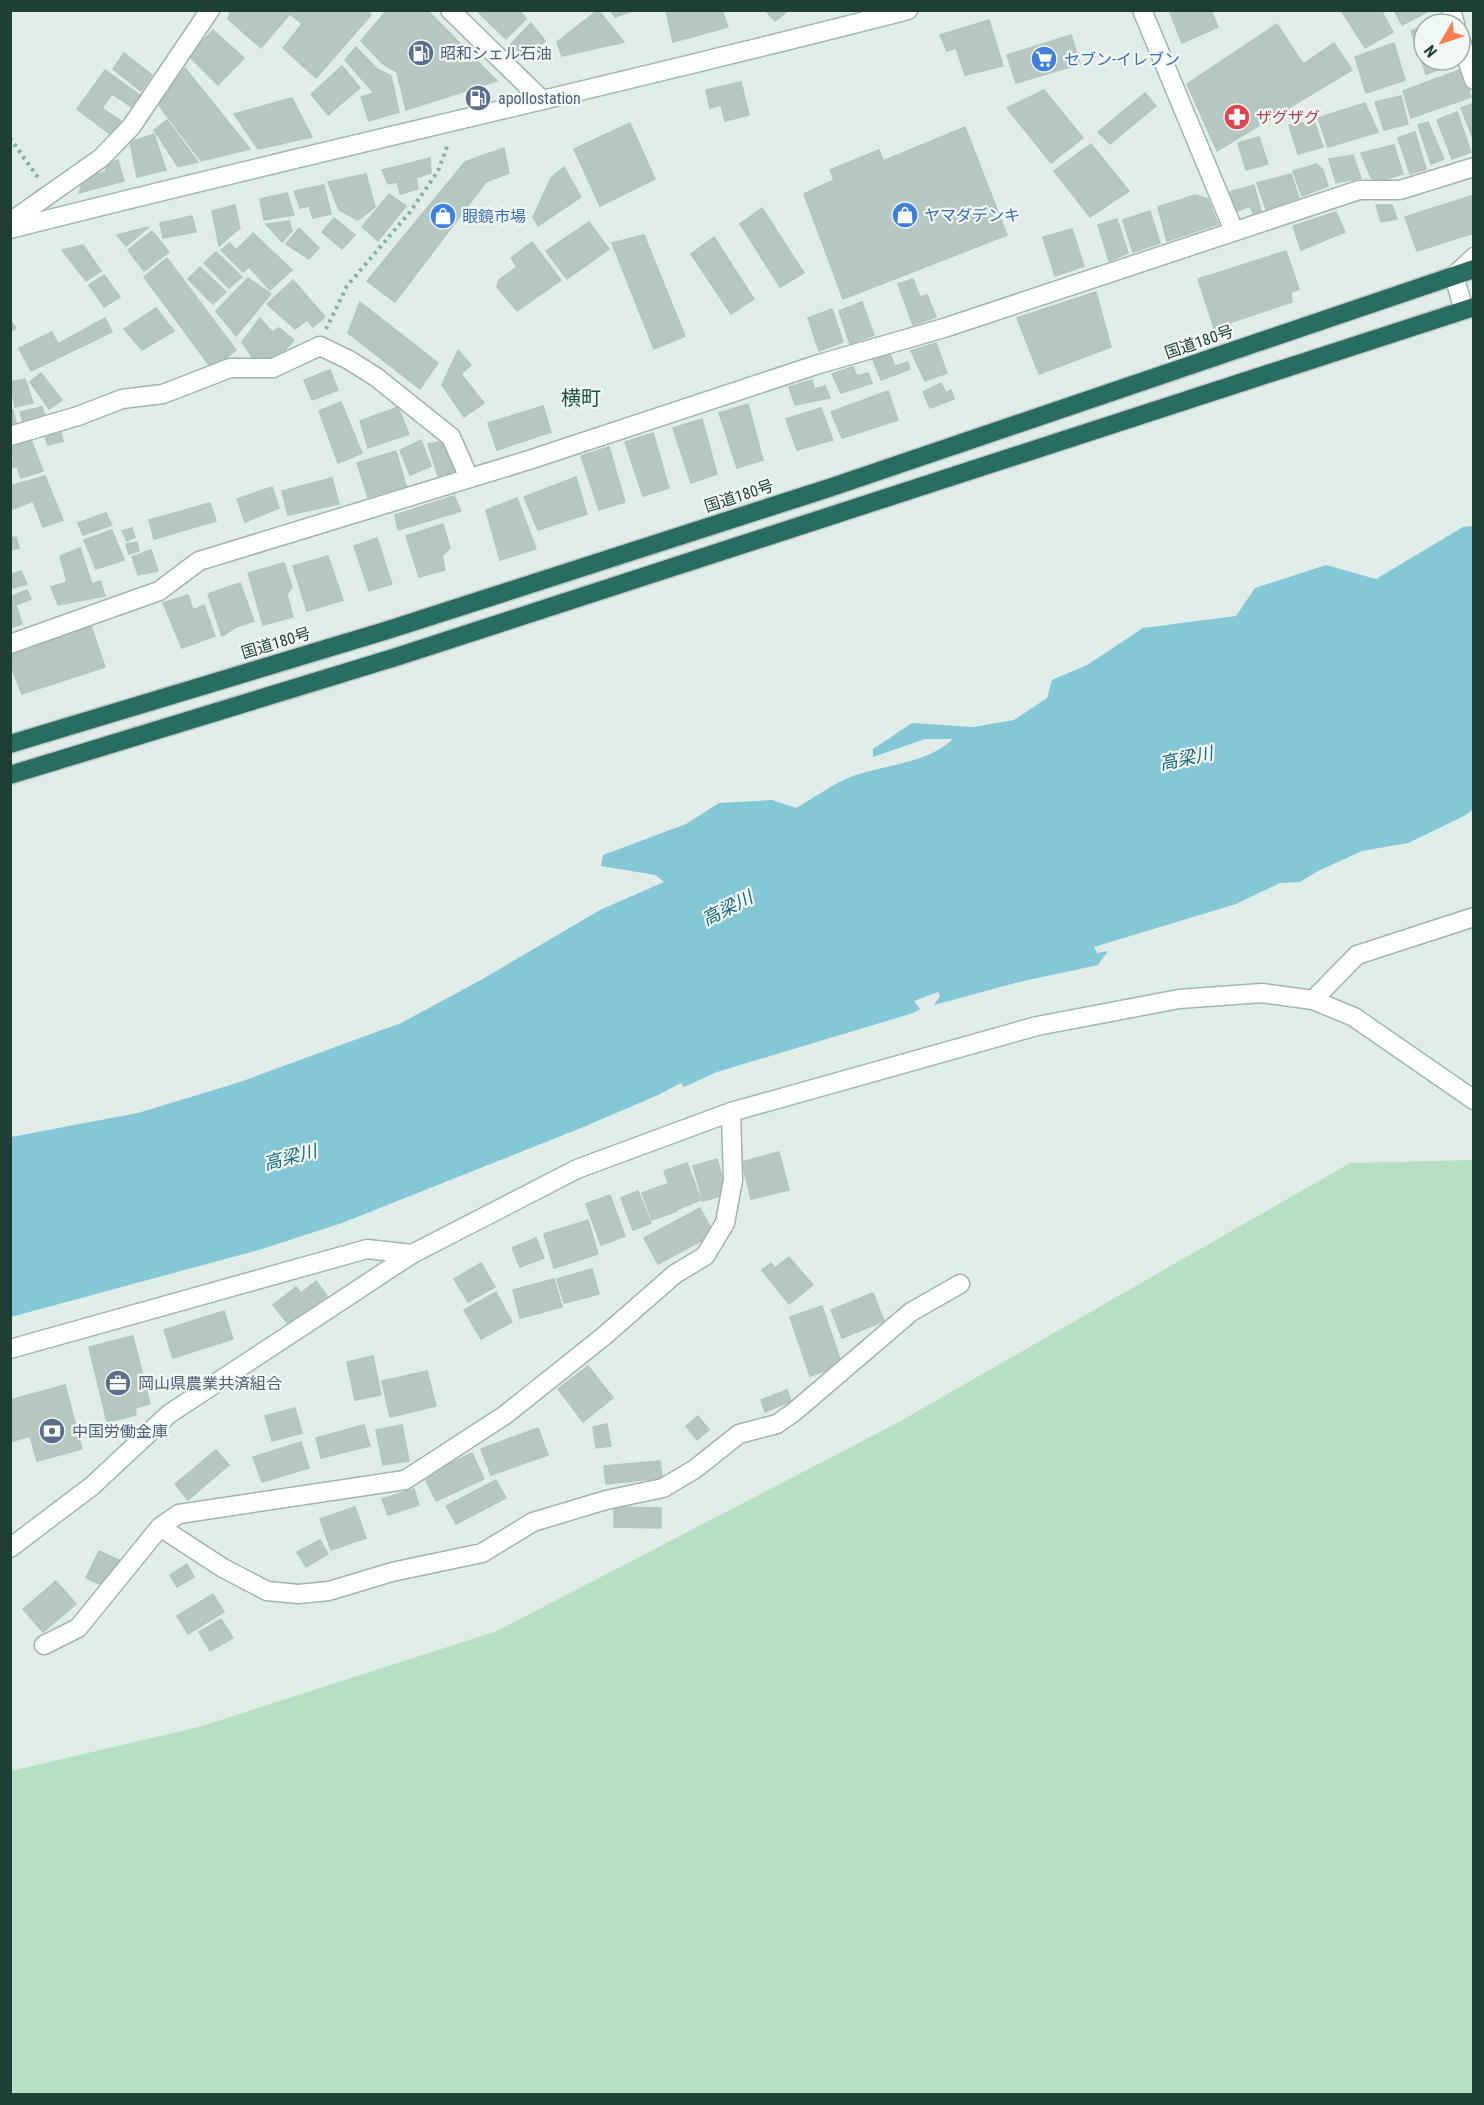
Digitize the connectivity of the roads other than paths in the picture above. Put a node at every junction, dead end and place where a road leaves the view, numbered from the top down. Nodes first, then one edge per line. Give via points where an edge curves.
1 (210, 10) edge
2 (450, 10) edge
3 (908, 10) edge
4 (1142, 10) edge
5 (542, 100) junction
6 (1473, 167) edge
7 (10, 222) edge
8 (10, 229) edge
9 (1234, 231) junction
10 (1473, 257) edge
11 (1473, 269) edge
12 (1454, 276) junction
13 (1469, 308) edge
14 (10, 436) edge
15 (470, 478) junction
16 (10, 644) edge
17 (10, 744) edge
18 (10, 775) edge
19 (1473, 917) edge
20 (1313, 1000) junction
21 (1473, 1100) edge
22 (731, 1112) junction
23 (412, 1254) junction
24 (960, 1284) dead end
25 (10, 1349) edge
26 (160, 1527) junction
27 (10, 1548) edge
28 (44, 1645) dead end

1 - 7 street via 131,127 101,158
2 - 5 street
3 - 5 street
4 - 9 street
5 - 8 street
6 - 9 street via 1400,190 1359,190
9 - 15 street via 944,328 819,364
10 - 12 street
11 - 12 highway, 国道180号
12 - 13 street
12 - 17 highway, 国道180号 via 820,490 388,630
13 - 18 highway via 408,654
14 - 15 street via 122,399 163,394 230,368 273,368 320,346 376,376 451,437
15 - 16 street via 199,561 159,591
19 - 20 street via 1357,955
20 - 21 street via 1354,1017
20 - 22 street via 1262,993 1179,999 1037,1026
22 - 23 street via 577,1169
22 - 26 street via 733,1180 726,1223 705,1256 675,1274 505,1415 405,1480 180,1514
23 - 25 street via 367,1249
23 - 27 street via 170,1414 92,1486
24 - 26 street via 911,1312 777,1424 739,1434 695,1469 663,1488 533,1522 482,1553 392,1572 329,1591 298,1594 267,1591
26 - 28 street via 78,1628

